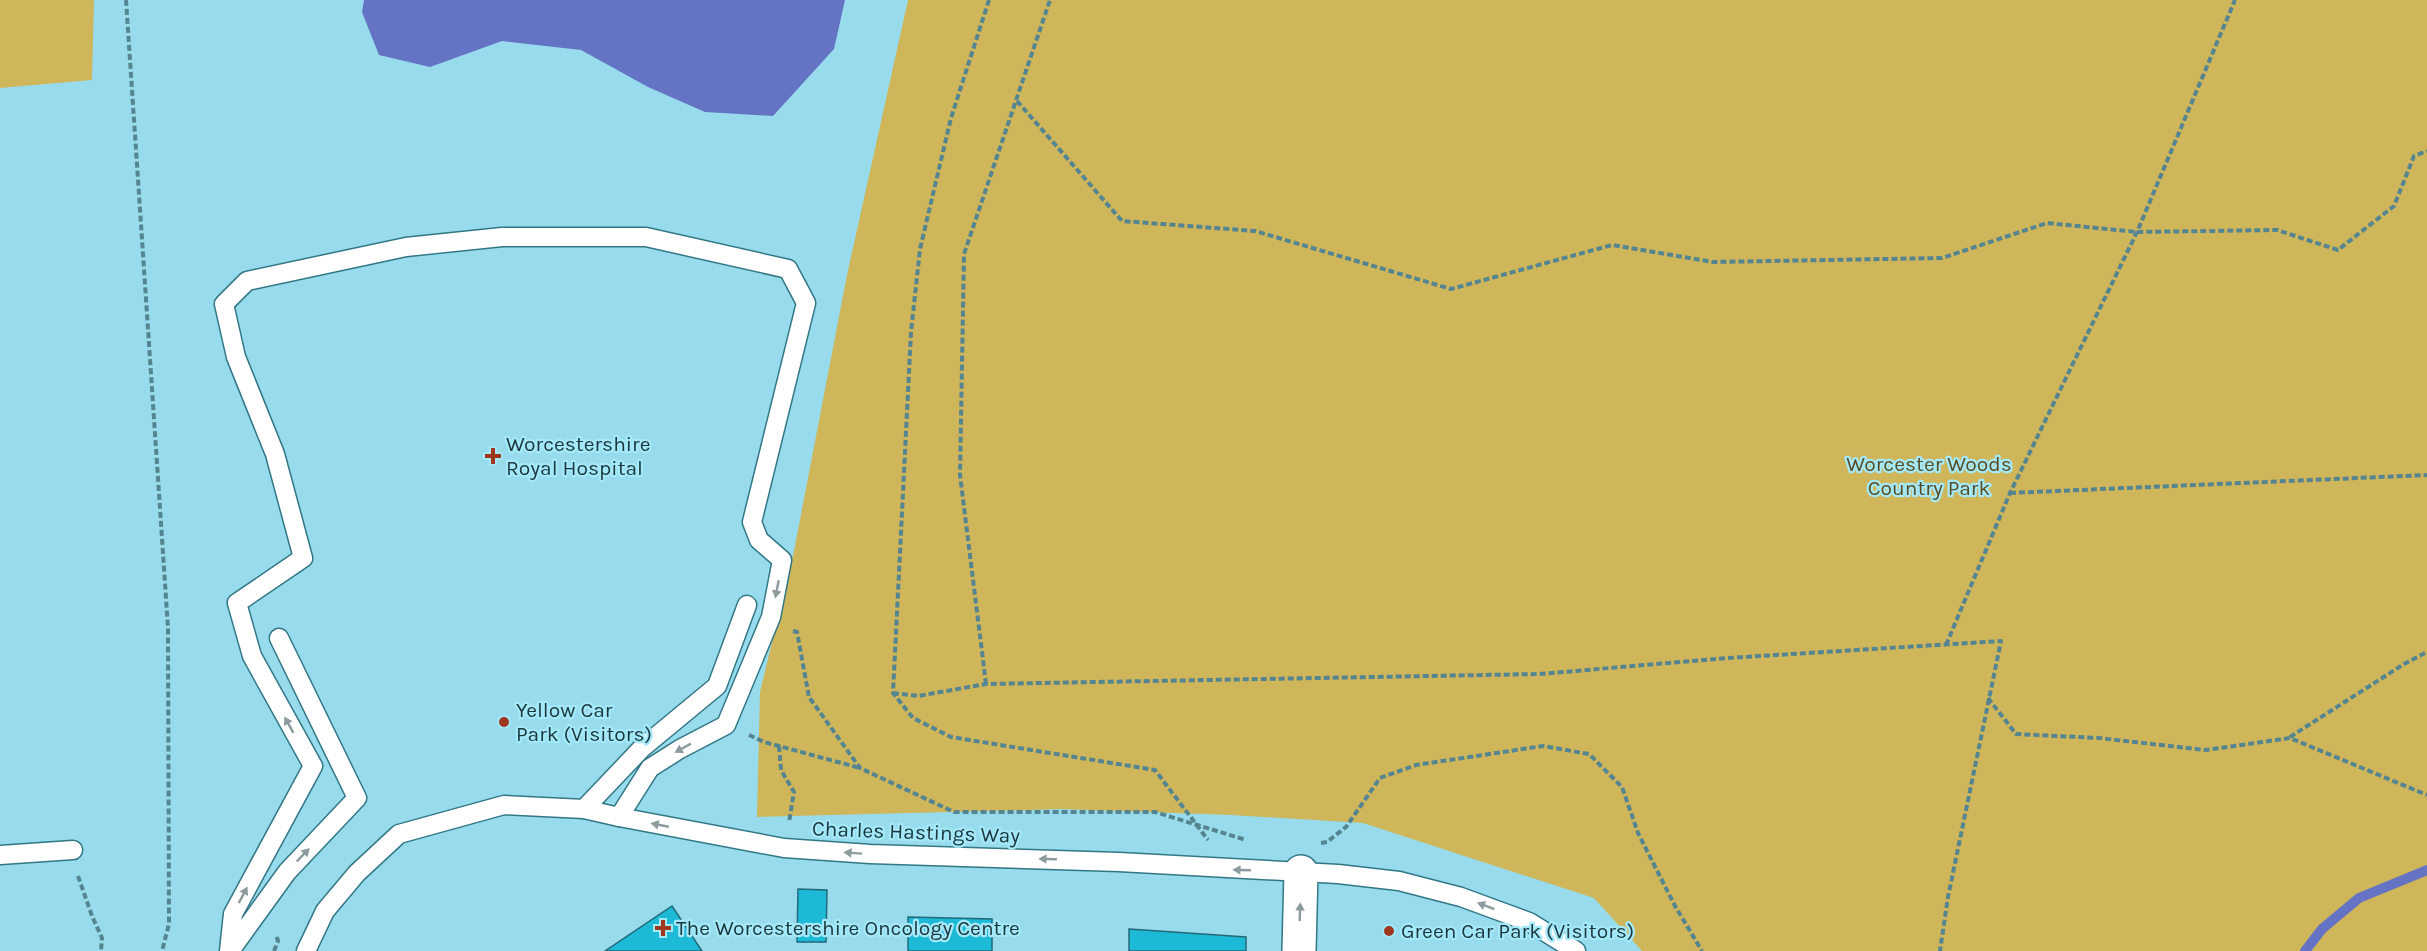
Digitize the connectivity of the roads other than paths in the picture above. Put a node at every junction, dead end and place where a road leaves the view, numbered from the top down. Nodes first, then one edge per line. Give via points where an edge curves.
1 (747, 605) dead end
2 (279, 638) dead end
3 (584, 809) junction
4 (619, 817) junction
5 (73, 850) road end
6 (0, 855) edge
7 (1301, 872) junction
8 (229, 951) edge
9 (306, 951) edge
10 (1299, 951) edge
11 (1576, 951) edge

1 - 3 lane via 717,686 642,748
8 -> 2 lane via 287,872 357,798
3 - 4 lane, Charles Hastings Way
3 - 9 lane, Charles Hastings Way via 504,805 399,834 357,873 325,911
7 -> 4 lane, Charles Hastings Way via 784,848
8 -> 4 lane via 233,914 313,766 252,656 237,603 303,558 274,454 236,357 224,304 247,281 406,247 502,237 646,237 788,269 806,303 752,522 759,540 782,560 769,623 726,725 650,768
5 - 6 lane
10 -> 7 street
11 -> 7 lane, Charles Hastings Way via 1528,922 1461,897 1399,881

